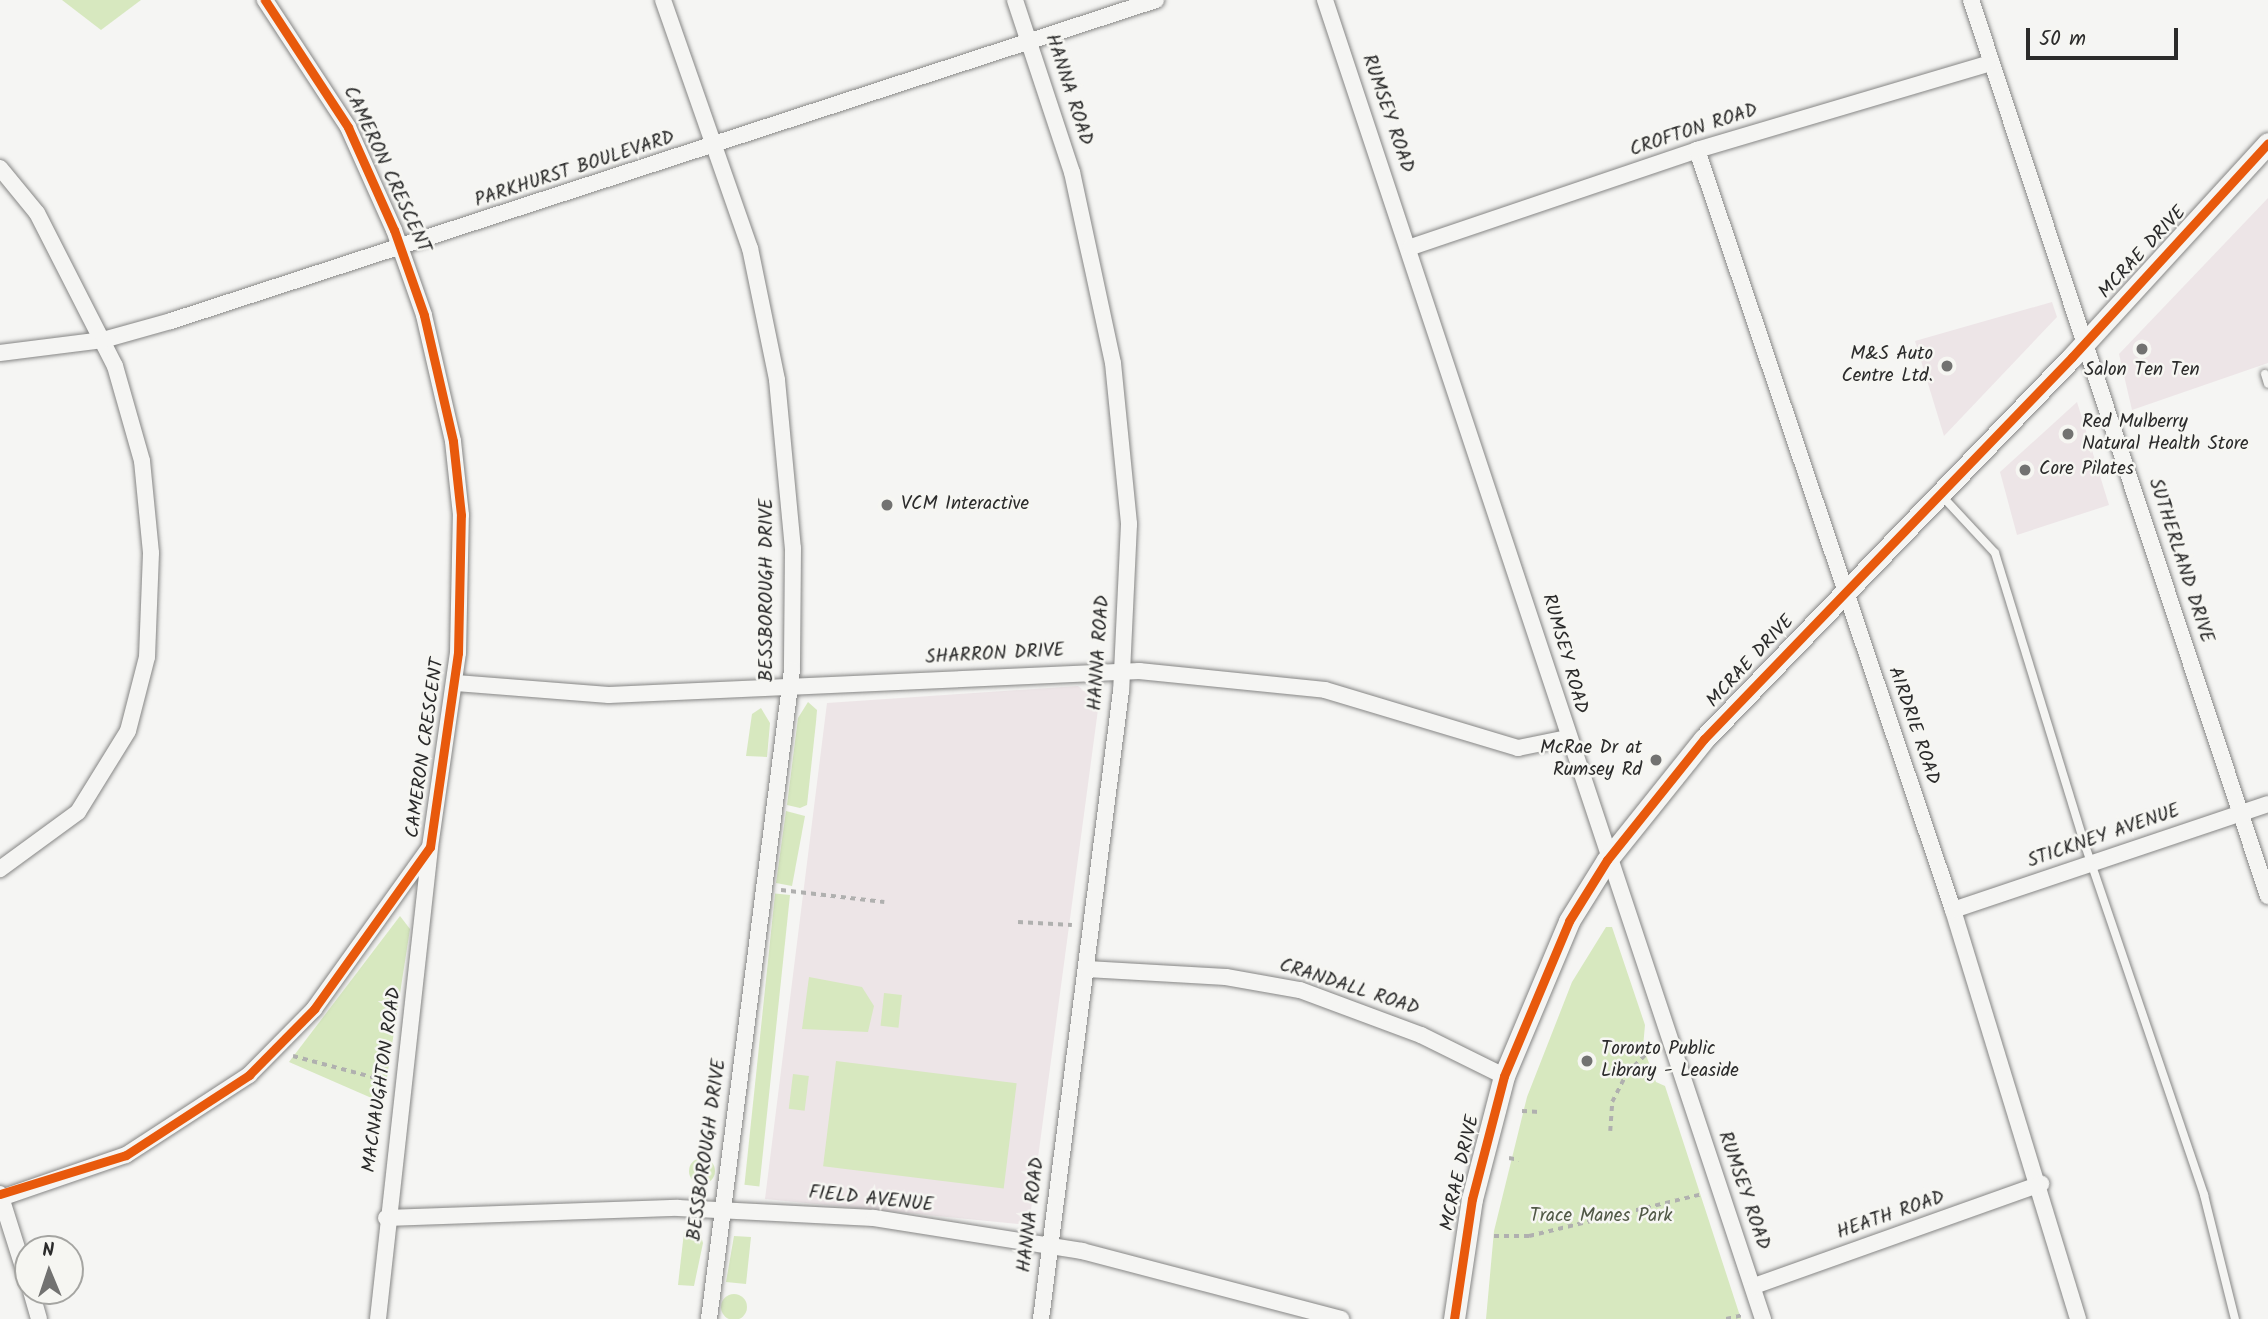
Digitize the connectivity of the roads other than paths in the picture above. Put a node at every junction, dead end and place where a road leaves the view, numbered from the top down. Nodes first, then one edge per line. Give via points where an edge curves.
1 (265, 0) edge
2 (663, 0) edge
3 (1015, 0) edge
4 (1156, 0) edge
5 (1325, 0) edge
6 (1971, 0) edge
7 (1031, 41) junction
8 (1992, 63) junction
9 (2268, 144) edge
10 (715, 146) junction
11 (1697, 150) junction
12 (0, 168) edge
13 (1411, 247) junction
14 (402, 248) junction
15 (103, 340) junction
16 (2086, 342) junction
17 (0, 353) edge
18 (2264, 374) dead end
19 (2268, 384) edge
20 (1938, 493) junction
21 (1844, 589) junction
22 (1122, 671) junction
23 (456, 683) junction
24 (789, 688) junction
25 (1567, 738) junction
26 (2268, 804) edge
27 (2241, 812) junction
28 (430, 847) junction
29 (1607, 860) junction
30 (2091, 863) junction
31 (0, 869) edge
32 (2268, 896) edge
33 (1953, 910) junction
34 (1087, 969) junction
35 (1504, 1076) junction
36 (2041, 1184) junction
37 (1, 1196) edge
38 (721, 1209) junction
39 (386, 1218) junction
40 (14, 1238) edge
41 (1049, 1245) junction
42 (1754, 1286) junction
43 (378, 1319) edge
44 (709, 1319) edge
45 (1041, 1319) edge
46 (1341, 1319) edge
47 (1454, 1319) edge
48 (1763, 1319) edge
49 (2078, 1319) edge
50 (2235, 1319) edge

1 - 14 street, CAMERON CRESCENT via 348,127
2 - 10 street, BESSBOROUGH DRIVE
3 - 7 street, HANNA ROAD
4 - 7 street, PARKHURST BOULEVARD
5 - 13 street, RUMSEY ROAD
6 - 8 street, SUTHERLAND DRIVE
7 - 10 street, PARKHURST BOULEVARD
7 - 22 street, HANNA ROAD via 1072,172 1113,363 1129,524
8 - 11 street, CROFTON ROAD
8 - 16 street, SUTHERLAND DRIVE
9 - 16 street, MCRAE DRIVE
10 - 14 street, PARKHURST BOULEVARD
10 - 24 street, BESSBOROUGH DRIVE via 750,248 779,391 793,548
11 - 13 street, CROFTON ROAD
11 - 21 street, AIRDRIE ROAD
12 - 15 street via 37,212
13 - 25 street, RUMSEY ROAD
14 - 15 street, PARKHURST BOULEVARD
14 - 23 street, CAMERON CRESCENT via 453,441 461,515
15 - 17 street, PARKHURST BOULEVARD
15 - 31 street via 133,421 148,507 150,608 142,692 128,732 78,811
16 - 20 street, MCRAE DRIVE
16 - 27 street, SUTHERLAND DRIVE
18 - 19 lane
20 - 21 street, MCRAE DRIVE
20 - 30 lane via 1995,553
21 - 29 street, MCRAE DRIVE via 1704,738
21 - 33 street, AIRDRIE ROAD
22 - 24 street, SHARRON DRIVE
22 - 25 street, SHARRON DRIVE via 1325,690 1518,748
22 - 34 street, HANNA ROAD
23 - 24 street, SHARRON DRIVE via 609,695
23 - 28 street, CAMERON CRESCENT
24 - 38 street, BESSBOROUGH DRIVE
25 - 29 street, RUMSEY ROAD
26 - 27 street, STICKNEY AVENUE
27 - 30 street, STICKNEY AVENUE
27 - 32 street, SUTHERLAND DRIVE
28 - 37 street, CAMERON CRESCENT via 314,1009 249,1074 126,1156
28 - 39 street, MACNAUGHTON ROAD
29 - 35 street, MCRAE DRIVE via 1569,922
29 - 42 street, RUMSEY ROAD
30 - 33 street, STICKNEY AVENUE
30 - 50 lane via 2204,1195
33 - 36 street, AIRDRIE ROAD
34 - 35 street, CRANDALL ROAD via 1226,977 1300,990 1421,1035
34 - 41 street, HANNA ROAD
35 - 47 street, MCRAE DRIVE via 1472,1199
36 - 42 street, HEATH ROAD
36 - 49 street, AIRDRIE ROAD
37 - 40 street
38 - 39 street, FIELD AVENUE
38 - 41 street, FIELD AVENUE via 874,1218
38 - 44 street, BESSBOROUGH DRIVE
39 - 43 street, MACNAUGHTON ROAD
41 - 45 street, HANNA ROAD
41 - 46 street, FIELD AVENUE
42 - 48 street, RUMSEY ROAD

